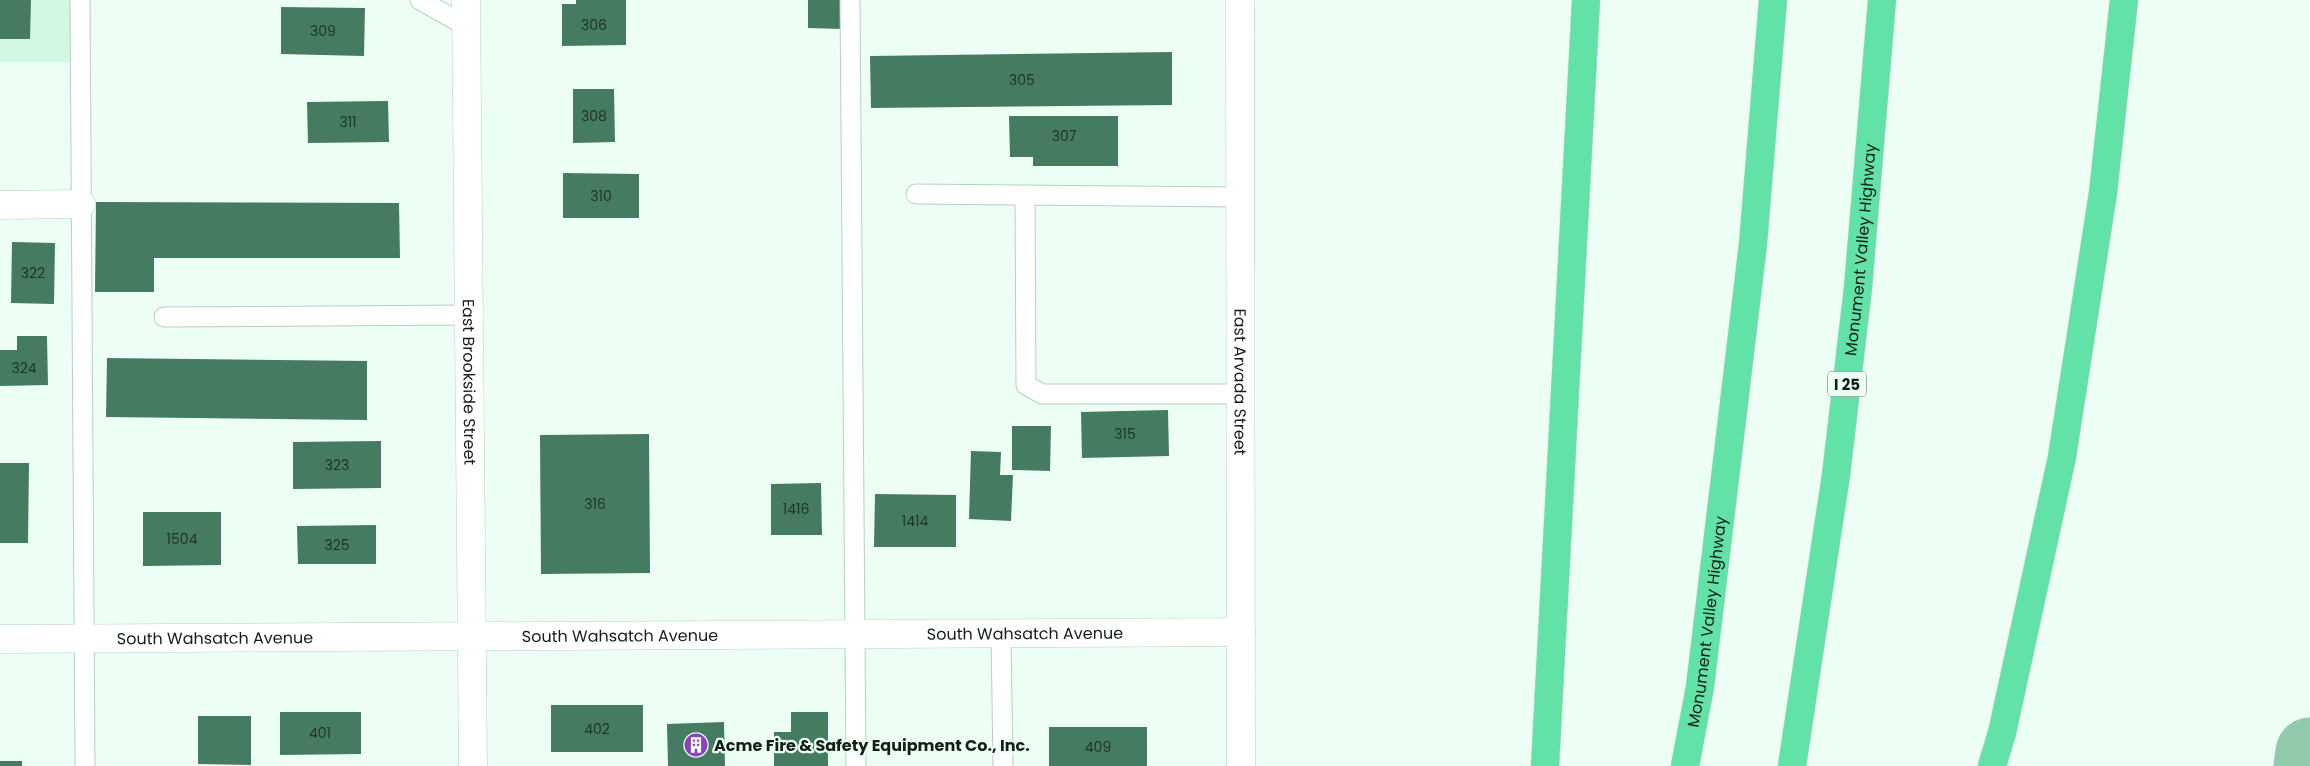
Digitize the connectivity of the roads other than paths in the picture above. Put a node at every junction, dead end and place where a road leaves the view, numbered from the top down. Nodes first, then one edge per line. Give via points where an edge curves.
1 (80, 0) edge
2 (420, 0) edge
3 (850, 0) edge
4 (1240, 0) edge
5 (1586, 0) edge
6 (1592, 0) edge
7 (1774, 0) edge
8 (1882, 0) edge
9 (2124, 0) edge
10 (466, 13) edge
11 (1582, 65) junction
12 (916, 194) dead end
13 (1025, 195) junction
14 (1240, 198) junction
15 (81, 204) junction
16 (0, 205) edge
17 (468, 315) junction
18 (164, 317) dead end
19 (1240, 394) junction
20 (1241, 632) junction
21 (1001, 633) junction
22 (855, 634) junction
23 (472, 636) junction
24 (85, 638) junction
25 (0, 639) edge
26 (85, 766) edge
27 (473, 766) edge
28 (856, 766) edge
29 (1003, 766) edge
30 (1241, 766) edge
31 (1544, 766) edge
32 (1685, 766) edge
33 (1792, 766) edge
34 (1992, 766) edge

1 - 15 lane
2 - 10 lane
3 - 22 lane
4 - 14 street, East Arvada Street
5 - 11 highway
6 - 11 highway
7 - 32 highway, Monument Valley Highway via 1753,244 1700,687
8 - 33 highway, Monument Valley Highway / I 25 via 1858,288 1842,426
9 - 34 highway via 2103,193 2062,457
10 - 17 street, East Brookside Street
11 - 31 highway
12 - 13 lane
13 - 14 lane
13 - 19 lane via 1026,385 1042,394
14 - 19 street, East Arvada Street
15 - 16 street
15 - 24 lane
17 - 18 lane
17 - 23 street, East Brookside Street
19 - 20 street, East Arvada Street
20 - 21 street, South Wahsatch Avenue
20 - 30 street, East Arvada Street
21 - 22 street, South Wahsatch Avenue
21 - 29 lane
22 - 23 street, South Wahsatch Avenue
22 - 28 lane
23 - 24 street, South Wahsatch Avenue
23 - 27 street, East Brookside Street
24 - 25 street, South Wahsatch Avenue
24 - 26 lane

